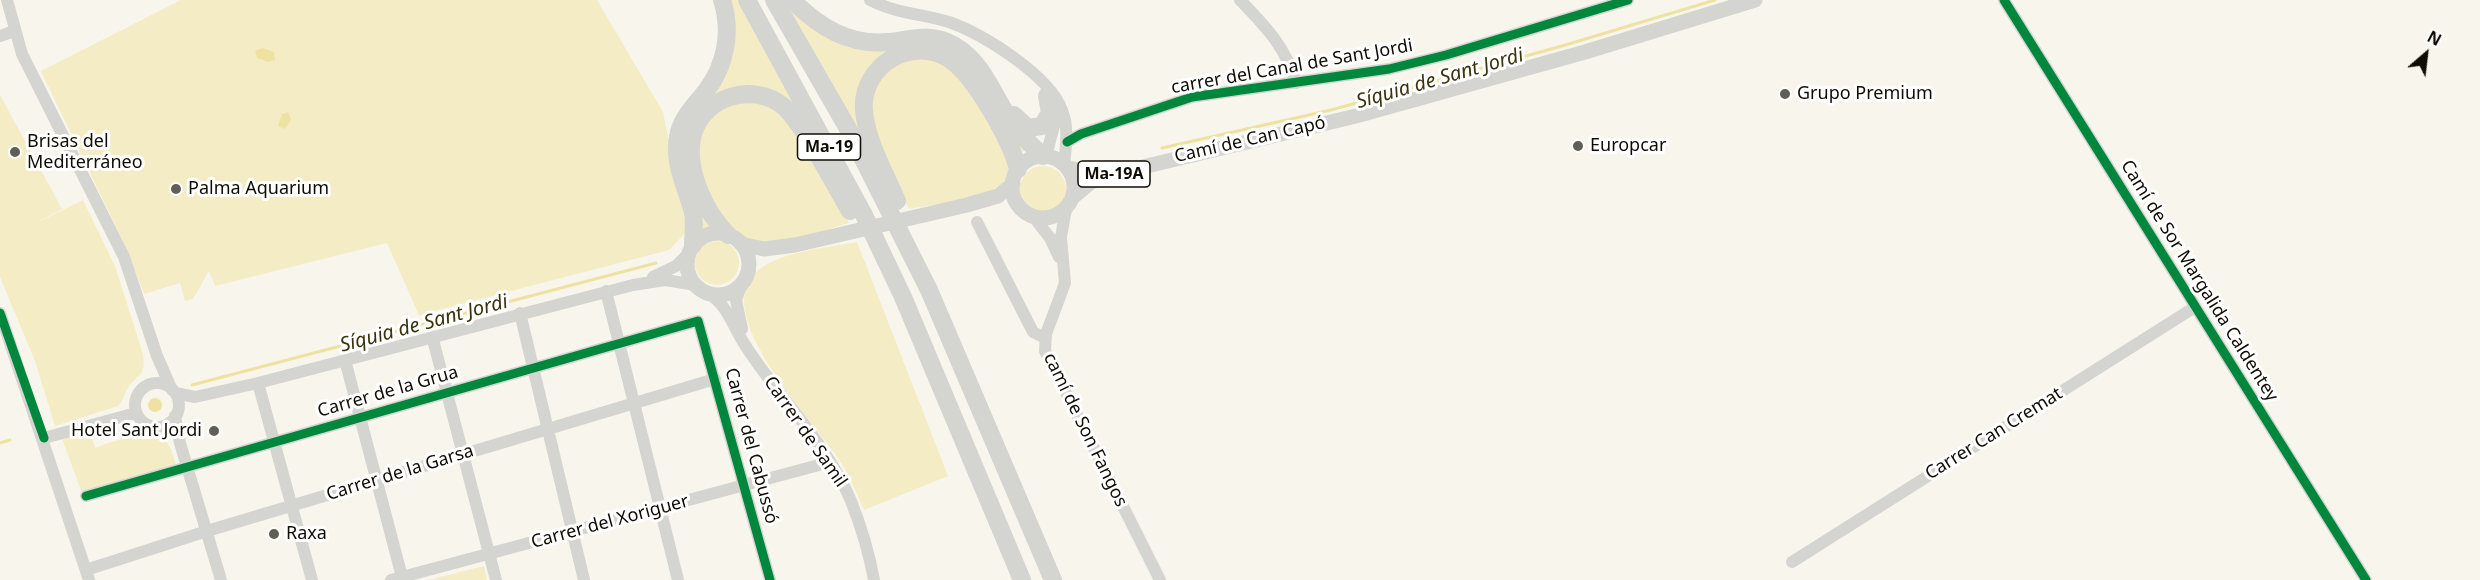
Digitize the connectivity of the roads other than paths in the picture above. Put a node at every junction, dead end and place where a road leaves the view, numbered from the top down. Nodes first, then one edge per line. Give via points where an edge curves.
1 (7, 0) edge
2 (722, 0) edge
3 (747, 0) edge
4 (774, 0) edge
5 (792, 0) edge
6 (870, 0) edge
7 (1240, 0) edge
8 (1628, 0) edge
9 (1755, 0) edge
10 (2004, 0) edge
11 (14, 32) junction
12 (0, 36) edge
13 (1023, 67) junction
14 (1296, 83) junction
15 (995, 96) junction
16 (1047, 96) junction
17 (1067, 142) junction
18 (1044, 156) junction
19 (1160, 161) junction
20 (1066, 166) junction
21 (1016, 176) junction
22 (1069, 203) junction
23 (967, 206) junction
24 (1027, 212) junction
25 (977, 222) dead end
26 (734, 239) junction
27 (795, 245) junction
28 (691, 249) junction
29 (1065, 269) junction
30 (744, 278) junction
31 (633, 285) junction
32 (702, 289) junction
33 (929, 290) junction
34 (606, 291) junction
35 (903, 297) junction
36 (2195, 307) junction
37 (0, 313) edge
38 (520, 313) junction
39 (699, 321) joint
40 (432, 336) junction
41 (1045, 338) junction
42 (619, 343) junction
43 (752, 355) junction
44 (157, 357) junction
45 (345, 360) junction
46 (532, 368) junction
47 (715, 379) junction
48 (258, 383) junction
49 (144, 387) junction
50 (173, 391) junction
51 (447, 393) junction
52 (195, 397) junction
53 (633, 402) junction
54 (136, 413) junction
55 (176, 415) junction
56 (359, 417) junction
57 (156, 427) junction
58 (546, 429) junction
59 (44, 438) junction
60 (275, 441) junction
61 (180, 443) junction
62 (462, 454) junction
63 (830, 462) junction
64 (187, 468) junction
65 (376, 480) junction
66 (746, 486) junction
67 (86, 496) dead end
68 (292, 506) junction
69 (659, 509) junction
70 (207, 531) junction
71 (571, 532) junction
72 (489, 554) junction
73 (1792, 562) dead end
74 (87, 575) edge
75 (396, 579) edge
76 (221, 580) edge
77 (312, 580) edge
78 (496, 580) edge
79 (584, 580) edge
80 (678, 580) edge
81 (770, 580) edge
82 (874, 580) edge
83 (1022, 580) edge
84 (1053, 580) edge
85 (1160, 580) edge
86 (2366, 580) edge

1 - 11 street
2 - 28 highway via 727,26 723,57 711,83 683,120 678,138 679,166 694,219
3 - 35 highway, Ma-19 via 835,159
4 - 33 highway, Ma-19 via 847,127
5 - 15 highway via 827,30 853,40 881,42 926,36 945,41 972,58
6 - 13 street via 963,28
7 - 14 street via 1273,33 1290,62
8 - 14 street, carrer del Canal de Sant Jordi via 1401,66
9 - 19 main road, Camí de Can Capó / Ma-19A via 1356,116
10 - 36 street, Camí de Sor Margalida Caldentey
11 - 12 street
11 - 44 street via 124,257
13 - 16 street
13 - 17 street via 1056,96 1066,124
14 - 17 street, carrer del Canal de Sant Jordi via 1192,97
15 - 16 highway via 1021,124 1036,129 1049,117
15 - 18 highway via 1019,133
16 - 18 street via 1055,117
17 - 20 street
18 - 20 main road
18 - 21 main road via 1031,159
19 - 20 main road, Camí de Can Capó / Ma-19A via 1091,171
19 - 22 main road, Camí de Can Capó / Ma-19A via 1098,178
20 - 22 main road via 1074,181
21 - 23 main road via 998,196
21 - 24 main road via 1013,194
21 - 33 highway via 1008,140 971,82 951,60 927,50 909,51 892,57 876,71 864,101 867,126 925,267
22 - 24 main road via 1053,216
22 - 29 street via 1061,237
23 - 24 main road via 998,204
23 - 27 main road
24 - 29 street via 1050,238
25 - 41 street, camí de Son Fangos via 1034,332
26 - 27 main road via 764,249
26 - 28 main road via 709,234
26 - 30 main road via 748,258
26 - 35 highway via 711,215 701,193 692,159 693,134 701,119 719,102 736,95 762,96 783,106 795,120 886,279
27 - 30 main road via 759,260
28 - 31 street via 670,271
28 - 32 main road via 688,273
29 - 41 street via 1064,289
30 - 32 main road via 729,292
30 - 43 street, Carrer de Samil via 737,306
31 - 32 street via 669,280
31 - 34 street
32 - 43 street, Carrer de Samil via 726,310
33 - 84 highway, Ma-19
34 - 38 street
34 - 42 street
35 - 83 highway, Ma-19
36 - 73 street, Carrer Can Cremat
36 - 86 street, Camí de Sor Margalida Caldentey
37 - 59 street
38 - 40 street
38 - 46 street
39 - 42 street, Carrer de la Grua
39 - 47 street, Carrer del Cabussó
40 - 45 street
40 - 51 street
41 - 85 street, camí de Son Fangos via 1050,364
42 - 46 street, Carrer de la Grua
42 - 53 street
43 - 63 street, Carrer de Samil
44 - 49 street
44 - 50 street
45 - 48 street
45 - 56 street
46 - 51 street, Carrer de la Grua
46 - 58 street
47 - 53 street, Carrer de la Garsa
47 - 66 street, Carrer del Cabussó
48 - 52 street
48 - 60 street
49 - 50 street via 155,384
49 - 54 street via 136,400
50 - 52 street
50 - 55 street via 178,403
51 - 56 street, Carrer de la Grua
51 - 62 street
52 - 55 street
53 - 58 street, Carrer de la Garsa
53 - 69 street
54 - 57 street
54 - 59 street
55 - 57 street via 166,425
55 - 61 street
56 - 60 street, Carrer de la Grua
56 - 65 street
57 - 61 street
58 - 62 street, Carrer de la Garsa
58 - 71 street
59 - 74 street
60 - 64 street, Carrer de la Grua
60 - 68 street
61 - 64 street
62 - 65 street, Carrer de la Garsa
62 - 72 street
63 - 66 street, Carrer del Xoriguer
63 - 82 street, Carrer de Samil via 850,500
64 - 67 street, Carrer de la Grua
64 - 70 street
65 - 68 street, Carrer de la Garsa
65 - 75 street
66 - 69 street, Carrer del Xoriguer
66 - 81 street, Carrer del Cabussó
68 - 70 street, Carrer de la Garsa
68 - 77 street
69 - 71 street, Carrer del Xoriguer
69 - 80 street
70 - 74 street, Carrer de la Garsa
70 - 76 street
71 - 72 street, Carrer del Xoriguer
71 - 79 street
72 - 75 street, Carrer del Xoriguer
72 - 78 street

